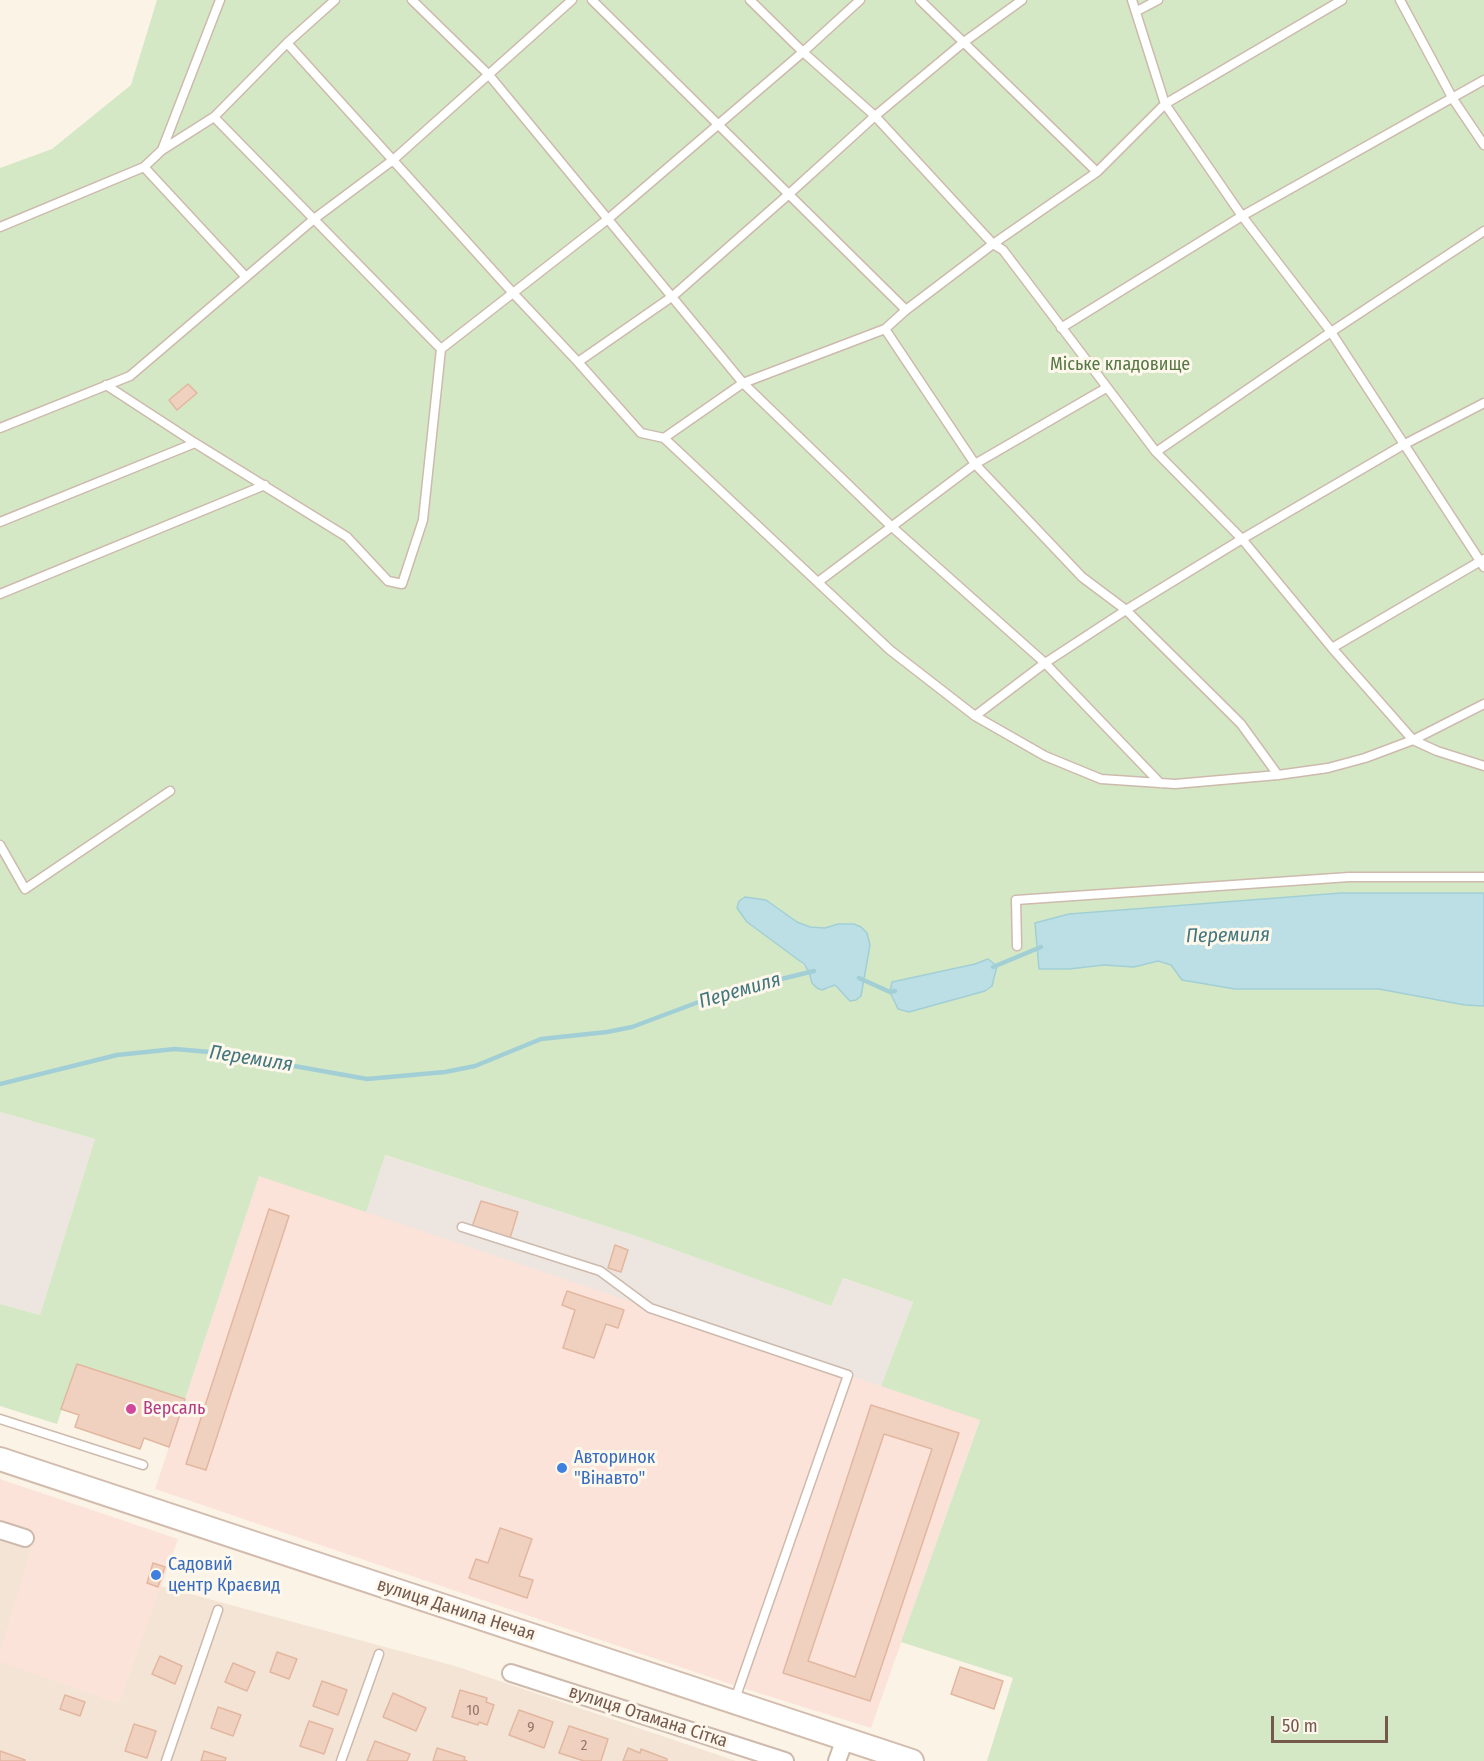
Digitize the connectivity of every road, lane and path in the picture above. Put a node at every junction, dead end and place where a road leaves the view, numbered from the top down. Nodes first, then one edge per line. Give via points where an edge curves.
1 (220, 0) edge
2 (335, 0) edge
3 (412, 0) edge
4 (572, 0) edge
5 (592, 0) edge
6 (750, 0) edge
7 (860, 0) edge
8 (920, 0) edge
9 (1022, 0) edge
10 (1132, 0) edge
11 (1158, 0) edge
12 (1342, 0) edge
13 (1400, 0) edge
14 (1137, 11) junction
15 (964, 42) junction
16 (287, 43) junction
17 (803, 52) junction
18 (489, 75) junction
19 (1484, 80) edge
20 (1453, 99) junction
21 (1165, 104) junction
22 (875, 116) junction
23 (214, 117) junction
24 (718, 125) junction
25 (1484, 145) edge
26 (162, 150) junction
27 (393, 160) junction
28 (144, 167) junction
29 (1097, 172) junction
30 (789, 195) junction
31 (1242, 216) junction
32 (314, 219) junction
33 (608, 219) junction
34 (0, 227) edge
35 (1484, 231) edge
36 (993, 244) junction
37 (246, 277) junction
38 (513, 293) junction
39 (673, 296) junction
40 (906, 310) junction
41 (885, 328) junction
42 (1061, 328) junction
43 (1331, 332) junction
44 (441, 349) junction
45 (578, 362) junction
46 (743, 384) junction
47 (106, 385) junction
48 (1106, 388) junction
49 (1484, 404) edge
50 (0, 428) edge
51 (664, 438) junction
52 (195, 443) junction
53 (1403, 445) junction
54 (1156, 452) junction
55 (975, 464) junction
56 (265, 486) junction
57 (0, 522) edge
58 (891, 526) junction
59 (1242, 539) junction
60 (1482, 562) edge
61 (818, 582) junction
62 (0, 594) edge
63 (1126, 610) junction
64 (1332, 648) junction
65 (1045, 663) junction
66 (1484, 704) edge
67 (975, 716) junction
68 (1413, 740) junction
69 (1484, 766) edge
70 (1278, 775) junction
71 (1160, 783) junction
72 (171, 791) dead end
73 (0, 845) edge
74 (1484, 877) edge
75 (1017, 946) dead end
76 (462, 1227) dead end
77 (0, 1419) edge
78 (0, 1459) edge
79 (143, 1465) dead end
80 (0, 1530) edge
81 (25, 1538) dead end
82 (218, 1610) dead end
83 (379, 1654) dead end
84 (511, 1673) dead end
85 (734, 1702) junction
86 (845, 1739) junction
87 (166, 1761) edge
88 (341, 1761) edge
89 (785, 1761) edge
90 (837, 1761) edge
91 (912, 1761) edge

1 - 26 lane
2 - 16 lane
3 - 18 lane
4 - 18 lane
5 - 24 lane
6 - 17 lane
7 - 17 lane
8 - 15 lane
9 - 15 lane
10 - 14 lane
11 - 14 lane
12 - 21 lane
13 - 20 lane
14 - 21 lane
15 - 22 lane
15 - 29 lane
16 - 23 lane
16 - 27 lane
17 - 22 lane
17 - 24 lane
18 - 27 lane
18 - 33 lane
19 - 20 lane
20 - 25 lane
20 - 31 lane
21 - 29 lane
21 - 31 lane
22 - 30 lane
22 - 36 lane
23 - 26 lane
23 - 32 lane
24 - 30 lane
24 - 33 lane
26 - 28 lane
27 - 32 lane
27 - 38 lane
28 - 34 lane
28 - 37 lane
29 - 36 lane
30 - 39 lane
30 - 40 lane
31 - 42 lane
31 - 43 lane
32 - 37 lane
32 - 44 lane
33 - 38 lane
33 - 39 lane
35 - 43 lane
36 - 40 lane
36 - 42 lane via 1003,250
37 - 47 lane via 130,376
38 - 44 lane
38 - 45 lane
39 - 45 lane
39 - 46 lane
40 - 41 lane
41 - 46 lane
41 - 55 lane
42 - 48 lane
43 - 53 lane
43 - 54 lane
44 - 56 lane via 423,520 402,584 388,581 347,537
45 - 51 lane via 641,434
46 - 51 lane
46 - 58 lane
47 - 50 lane
47 - 52 lane
48 - 54 lane
48 - 55 lane
49 - 53 lane
51 - 61 lane
52 - 56 lane
52 - 57 lane
53 - 59 lane
53 - 60 lane
54 - 59 lane
55 - 58 lane
55 - 63 lane via 1082,577
56 - 62 lane
58 - 61 lane
58 - 65 lane
59 - 63 lane
59 - 64 lane
60 - 64 lane
61 - 67 lane via 890,650
63 - 65 lane
63 - 70 lane via 1241,724
64 - 68 lane
65 - 67 lane
65 - 71 lane
66 - 68 lane
67 - 71 lane via 1046,756 1101,779
68 - 69 lane
68 - 70 lane via 1328,768
70 - 71 lane
72 - 73 lane via 26,889
74 - 75 lane via 1349,877 1016,900
76 - 85 lane via 600,1271 650,1308 848,1375
77 - 79 lane
78 - 85 main road, вулиця Данила Нечая
80 - 81 street
82 - 87 lane
83 - 88 lane
84 - 89 street, вулиця Отамана Сітка
85 - 86 main road, вулиця Данила Нечая
86 - 90 street
86 - 91 main road, вулиця Данила Нечая

